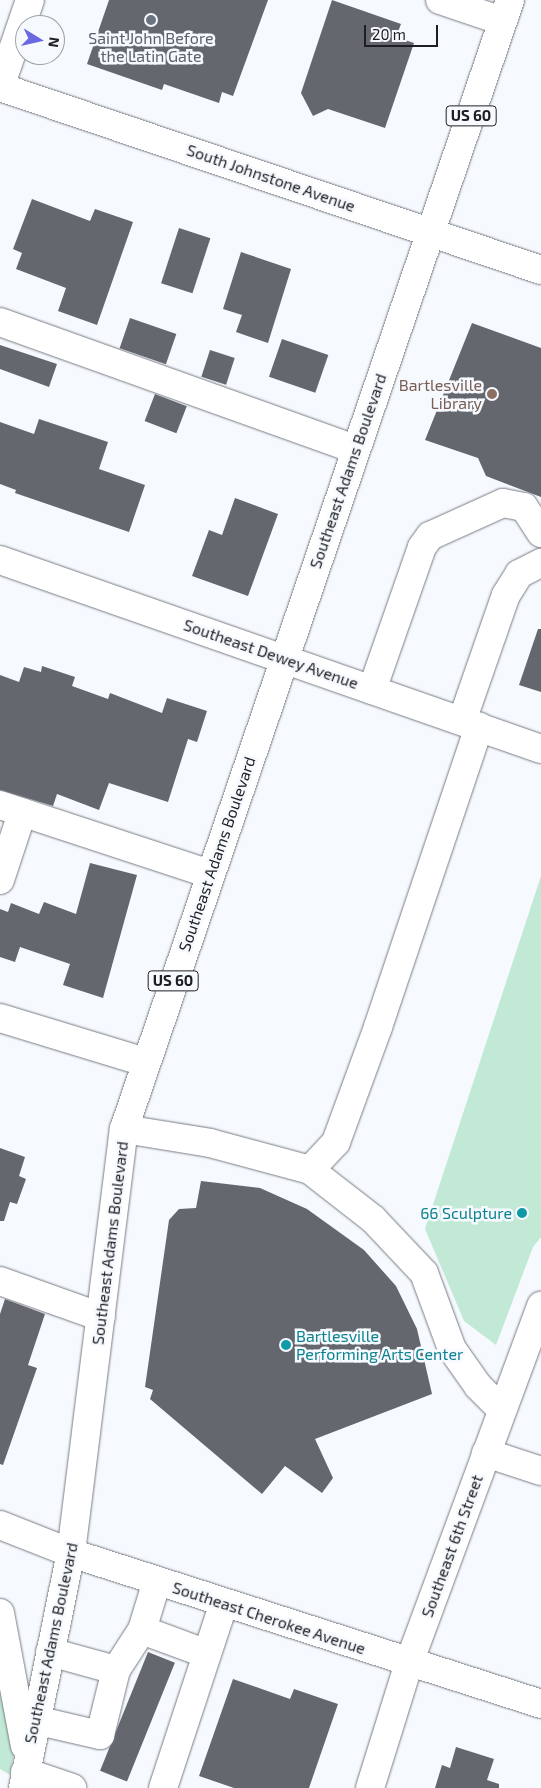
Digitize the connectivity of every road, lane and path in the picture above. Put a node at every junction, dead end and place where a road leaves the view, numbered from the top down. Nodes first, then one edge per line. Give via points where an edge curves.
1 (30, 0) edge
2 (440, 0) edge
3 (506, 11) edge
4 (0, 87) edge
5 (432, 233) junction
6 (541, 270) edge
7 (0, 322) edge
8 (354, 449) junction
9 (541, 533) edge
10 (0, 560) edge
11 (541, 563) edge
12 (284, 659) junction
13 (372, 690) junction
14 (470, 724) junction
15 (541, 749) edge
16 (11, 809) edge
17 (210, 874) junction
18 (0, 880) edge
19 (0, 1018) edge
20 (145, 1062) junction
21 (124, 1129) junction
22 (310, 1170) junction
23 (0, 1281) edge
24 (541, 1306) edge
25 (101, 1317) junction
26 (502, 1410) junction
27 (486, 1453) junction
28 (541, 1471) edge
29 (0, 1525) edge
30 (71, 1554) junction
31 (157, 1581) junction
32 (224, 1603) junction
33 (0, 1612) edge
34 (142, 1630) junction
35 (50, 1652) junction
36 (207, 1654) junction
37 (409, 1663) junction
38 (116, 1670) junction
39 (541, 1704) edge
40 (35, 1720) junction
41 (25, 1772) edge
42 (72, 1788) edge
43 (163, 1788) edge
44 (370, 1788) edge

1 - 4 main road
2 - 3 main road
3 - 5 main road, US 60
4 - 5 main road, South Johnstone Avenue
5 - 6 main road, South Johnstone Avenue
5 - 8 main road, Southeast Adams Boulevard / US 60
7 - 8 main road
8 - 12 main road, Southeast Adams Boulevard / US 60
9 - 13 main road via 524,507 503,503 430,536 422,547
10 - 12 main road, Southeast Dewey Avenue
11 - 14 main road via 518,574 506,596
12 - 13 main road, Southeast Dewey Avenue
12 - 17 main road, Southeast Adams Boulevard / US 60
13 - 14 main road, Southeast Dewey Avenue
14 - 15 main road, Southeast Dewey Avenue
14 - 22 main road via 378,1028 336,1142
16 - 17 main road
16 - 18 main road
17 - 20 main road, Southeast Adams Boulevard / US 60
19 - 20 main road
20 - 21 main road, Southeast Adams Boulevard / US 60
21 - 22 main road via 210,1143
21 - 25 main road, Southeast Adams Boulevard / US 60
22 - 26 main road via 373,1220 424,1272 452,1349 478,1386
23 - 25 main road
24 - 26 main road, Southeast 6th Street
25 - 30 main road, Southeast Adams Boulevard / US 60
26 - 27 main road, Southeast 6th Street
27 - 28 main road
27 - 37 main road, Southeast 6th Street
29 - 30 main road, Southeast Cherokee Avenue
30 - 31 main road, Southeast Cherokee Avenue
30 - 35 main road, Southeast Adams Boulevard / US 60
31 - 32 main road, Southeast Cherokee Avenue
31 - 34 main road
32 - 36 main road
32 - 37 main road, Southeast Cherokee Avenue
33 - 41 main road
34 - 36 main road
34 - 38 main road
35 - 38 main road
35 - 40 main road, Southeast Adams Boulevard / US 60
36 - 43 main road
37 - 39 main road, Southeast Cherokee Avenue
37 - 44 main road, Southeast 6th Street
38 - 40 main road via 100,1735
40 - 41 main road, Southeast Adams Boulevard / US 60
41 - 42 main road

